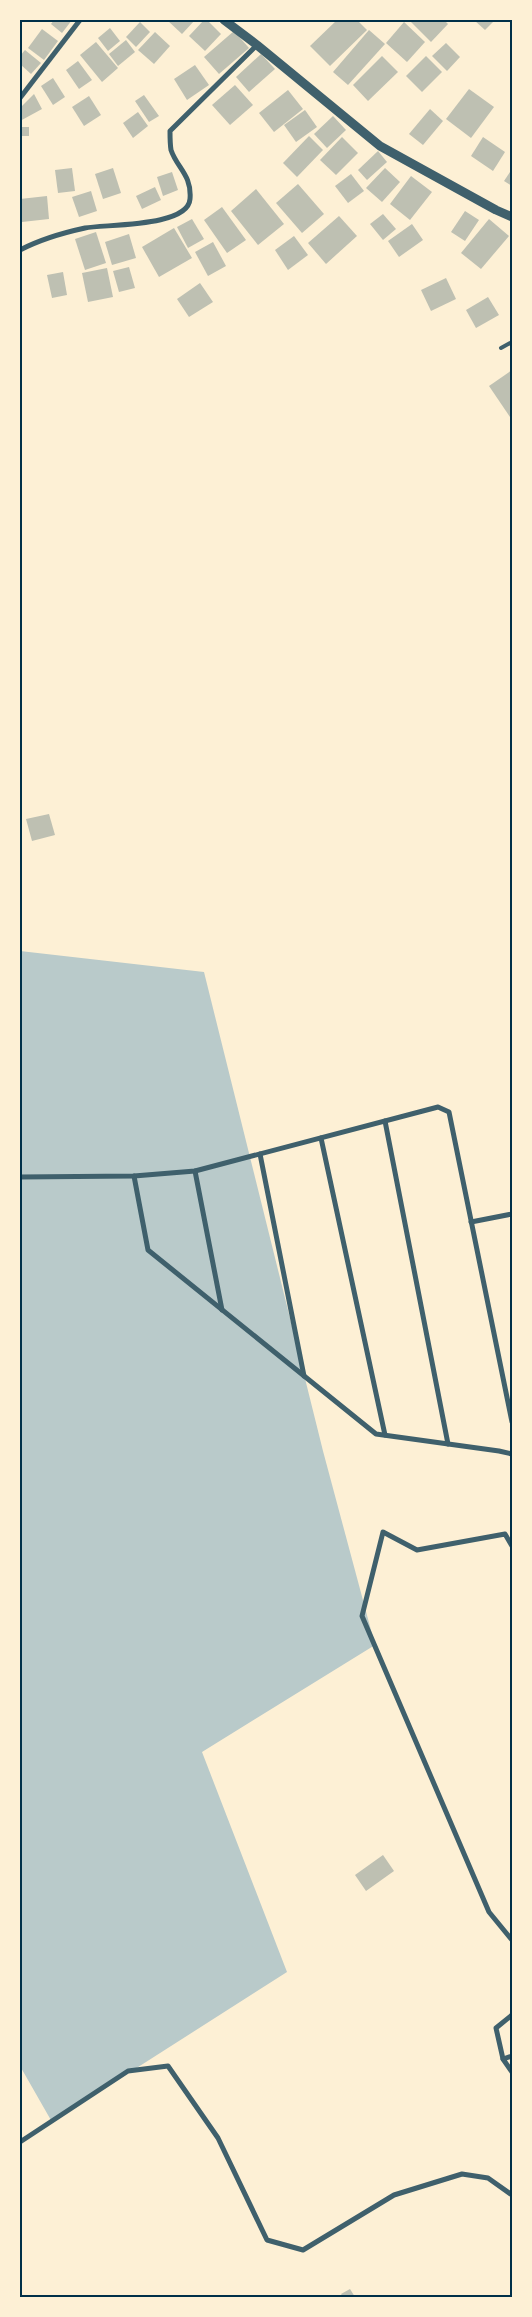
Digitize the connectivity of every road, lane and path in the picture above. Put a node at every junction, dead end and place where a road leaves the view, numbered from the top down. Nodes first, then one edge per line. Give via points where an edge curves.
1 (80, 20) edge
2 (224, 20) edge
3 (257, 45) junction
4 (20, 98) edge
5 (512, 217) edge
6 (20, 250) edge
7 (512, 342) edge
8 (501, 348) dead end
9 (385, 1121) junction
10 (321, 1138) junction
11 (260, 1154) junction
12 (195, 1171) junction
13 (134, 1176) junction
14 (20, 1177) edge
15 (512, 1214) edge
16 (471, 1222) junction
17 (222, 1311) junction
18 (304, 1377) junction
19 (512, 1422) edge
20 (385, 1435) junction
21 (448, 1444) junction
22 (512, 1454) edge
23 (512, 1546) edge
24 (512, 1940) edge
25 (512, 2015) edge
26 (512, 2056) edge
27 (503, 2060) junction
28 (512, 2072) edge
29 (20, 2142) edge
30 (512, 2195) edge

1 - 4 street
2 - 3 street
3 - 5 street via 380,146
3 - 6 street via 170,131 172,150 187,175 190,200 186,208 170,218 86,228 45,238
7 - 8 lane
9 - 10 street
9 - 16 street via 438,1107 449,1112
9 - 21 street
10 - 11 street
10 - 20 street
11 - 12 street
11 - 18 street
12 - 13 street
12 - 17 street
13 - 14 street
13 - 17 street via 148,1250
15 - 16 street
16 - 19 street
17 - 18 street
18 - 20 street via 376,1434
20 - 21 street
21 - 22 street
23 - 24 street via 505,1534 417,1550 383,1532 362,1616 490,1912
25 - 27 street via 496,2028
26 - 27 street
27 - 28 street
29 - 30 street via 128,2071 168,2066 218,2138 267,2240 303,2250 394,2195 462,2174 488,2178

